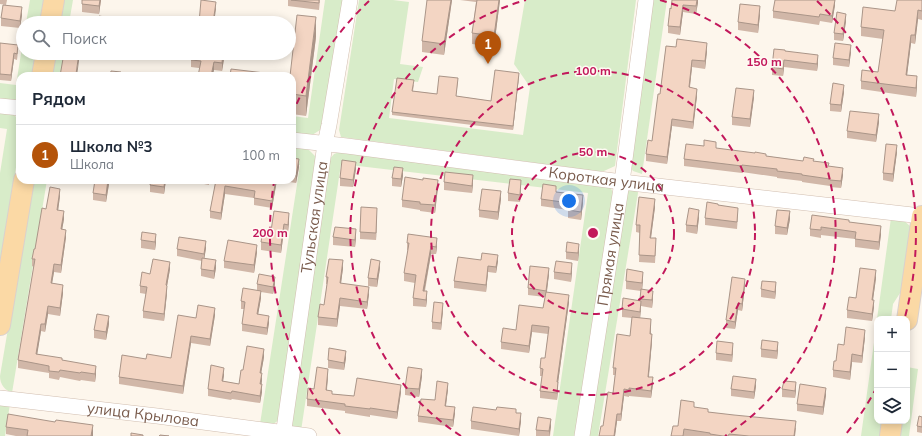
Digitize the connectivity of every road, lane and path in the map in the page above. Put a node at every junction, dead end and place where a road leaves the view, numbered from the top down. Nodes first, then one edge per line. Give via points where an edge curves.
1 (54, 0) edge
2 (350, 0) edge
3 (646, 0) edge
4 (51, 16) edge
5 (45, 60) edge
6 (43, 72) edge
7 (0, 106) edge
8 (16, 108) edge
9 (296, 140) edge
10 (324, 144) junction
11 (622, 182) junction
12 (23, 184) edge
13 (922, 216) edge
14 (908, 316) edge
15 (0, 325) edge
16 (0, 398) edge
17 (892, 424) edge
18 (283, 435) edge
19 (310, 436) edge
20 (582, 436) edge
21 (890, 436) edge

1 - 4 main road
2 - 10 street, Тульская улица
3 - 11 street, Прямая улица
5 - 6 main road
7 - 8 street
9 - 10 street, Короткая улица
10 - 11 street, Короткая улица
10 - 18 street, Тульская улица
11 - 13 street, Короткая улица
11 - 20 street, Прямая улица
12 - 15 main road
13 - 14 main road
16 - 18 street, улица Крылова via 157,416
17 - 21 main road
18 - 19 street, улица Крылова

